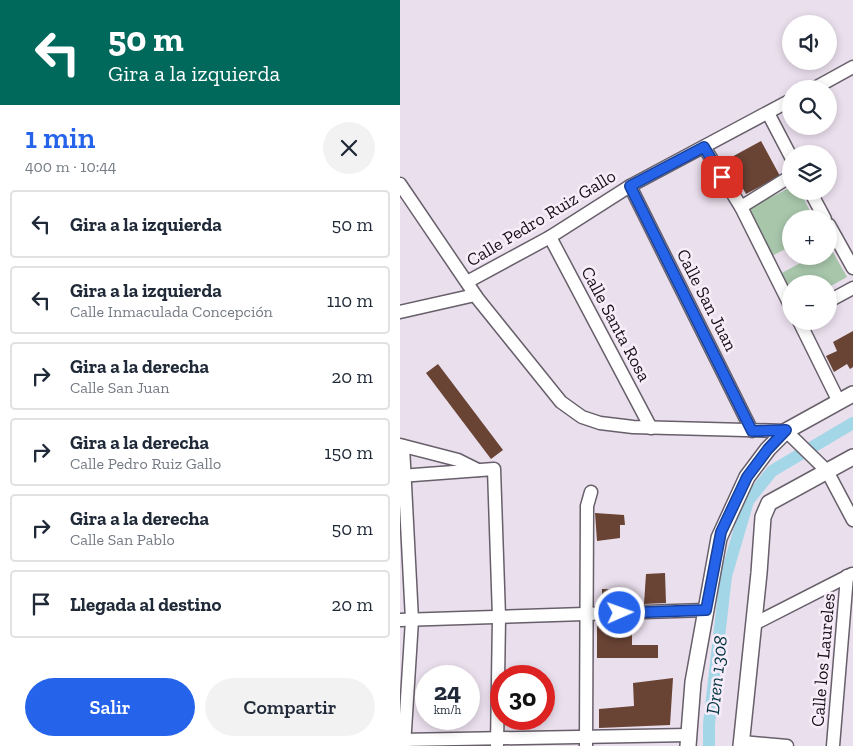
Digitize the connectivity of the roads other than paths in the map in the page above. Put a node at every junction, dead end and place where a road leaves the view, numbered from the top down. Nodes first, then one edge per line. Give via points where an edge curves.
1 (852, 68) edge
2 (830, 80) edge
3 (782, 105) edge
4 (768, 113) junction
5 (785, 145) edge
6 (704, 147) junction
7 (782, 182) edge
8 (400, 184) edge
9 (630, 186) junction
10 (741, 208) junction
11 (550, 236) junction
12 (837, 239) edge
13 (853, 268) edge
14 (467, 282) junction
15 (853, 288) edge
16 (782, 289) edge
17 (475, 295) junction
18 (837, 297) edge
19 (400, 312) edge
20 (803, 330) edge
21 (853, 394) edge
22 (839, 402) junction
23 (651, 428) junction
24 (786, 430) junction
25 (752, 431) junction
26 (402, 445) edge
27 (853, 457) edge
28 (478, 470) junction
29 (827, 471) junction
30 (402, 476) edge
31 (591, 492) dead end
32 (853, 520) edge
33 (850, 575) edge
34 (706, 610) junction
35 (586, 614) junction
36 (499, 617) junction
37 (406, 620) edge
38 (754, 624) junction
39 (586, 741) edge
40 (689, 741) edge
41 (403, 742) edge
42 (497, 742) edge
43 (741, 744) edge
44 (787, 746) edge
45 (833, 746) edge

1 - 2 street
3 - 4 street, Calle Pedro Ruiz Gallo
4 - 5 street
4 - 6 street, Calle Pedro Ruiz Gallo
6 - 9 street, Calle Pedro Ruiz Gallo
6 - 10 street
7 - 10 street
8 - 14 street
9 - 11 street, Calle Pedro Ruiz Gallo
9 - 25 street, Calle San Juan
10 - 16 street
11 - 14 street, Calle Pedro Ruiz Gallo
11 - 23 street, Calle Santa Rosa
12 - 13 street
14 - 17 street
15 - 18 street
17 - 19 street
17 - 23 street via 561,402 582,417 600,423
20 - 22 street
21 - 22 street
22 - 24 street
23 - 25 street
24 - 25 street
24 - 29 street
24 - 34 street via 747,477 721,532
26 - 28 street via 458,460
26 - 30 street
27 - 29 street
28 - 30 street
28 - 36 street via 494,469
29 - 32 street
29 - 38 street via 769,503 763,517
30 - 37 street
31 - 35 street via 586,506
33 - 38 street
33 - 45 street, Calle los Laureles
34 - 35 street
34 - 40 street via 693,682
35 - 36 street
35 - 39 street
36 - 37 street
36 - 42 street
37 - 41 street
38 - 43 street
39 - 40 street
39 - 42 street
41 - 42 street
43 - 44 street

